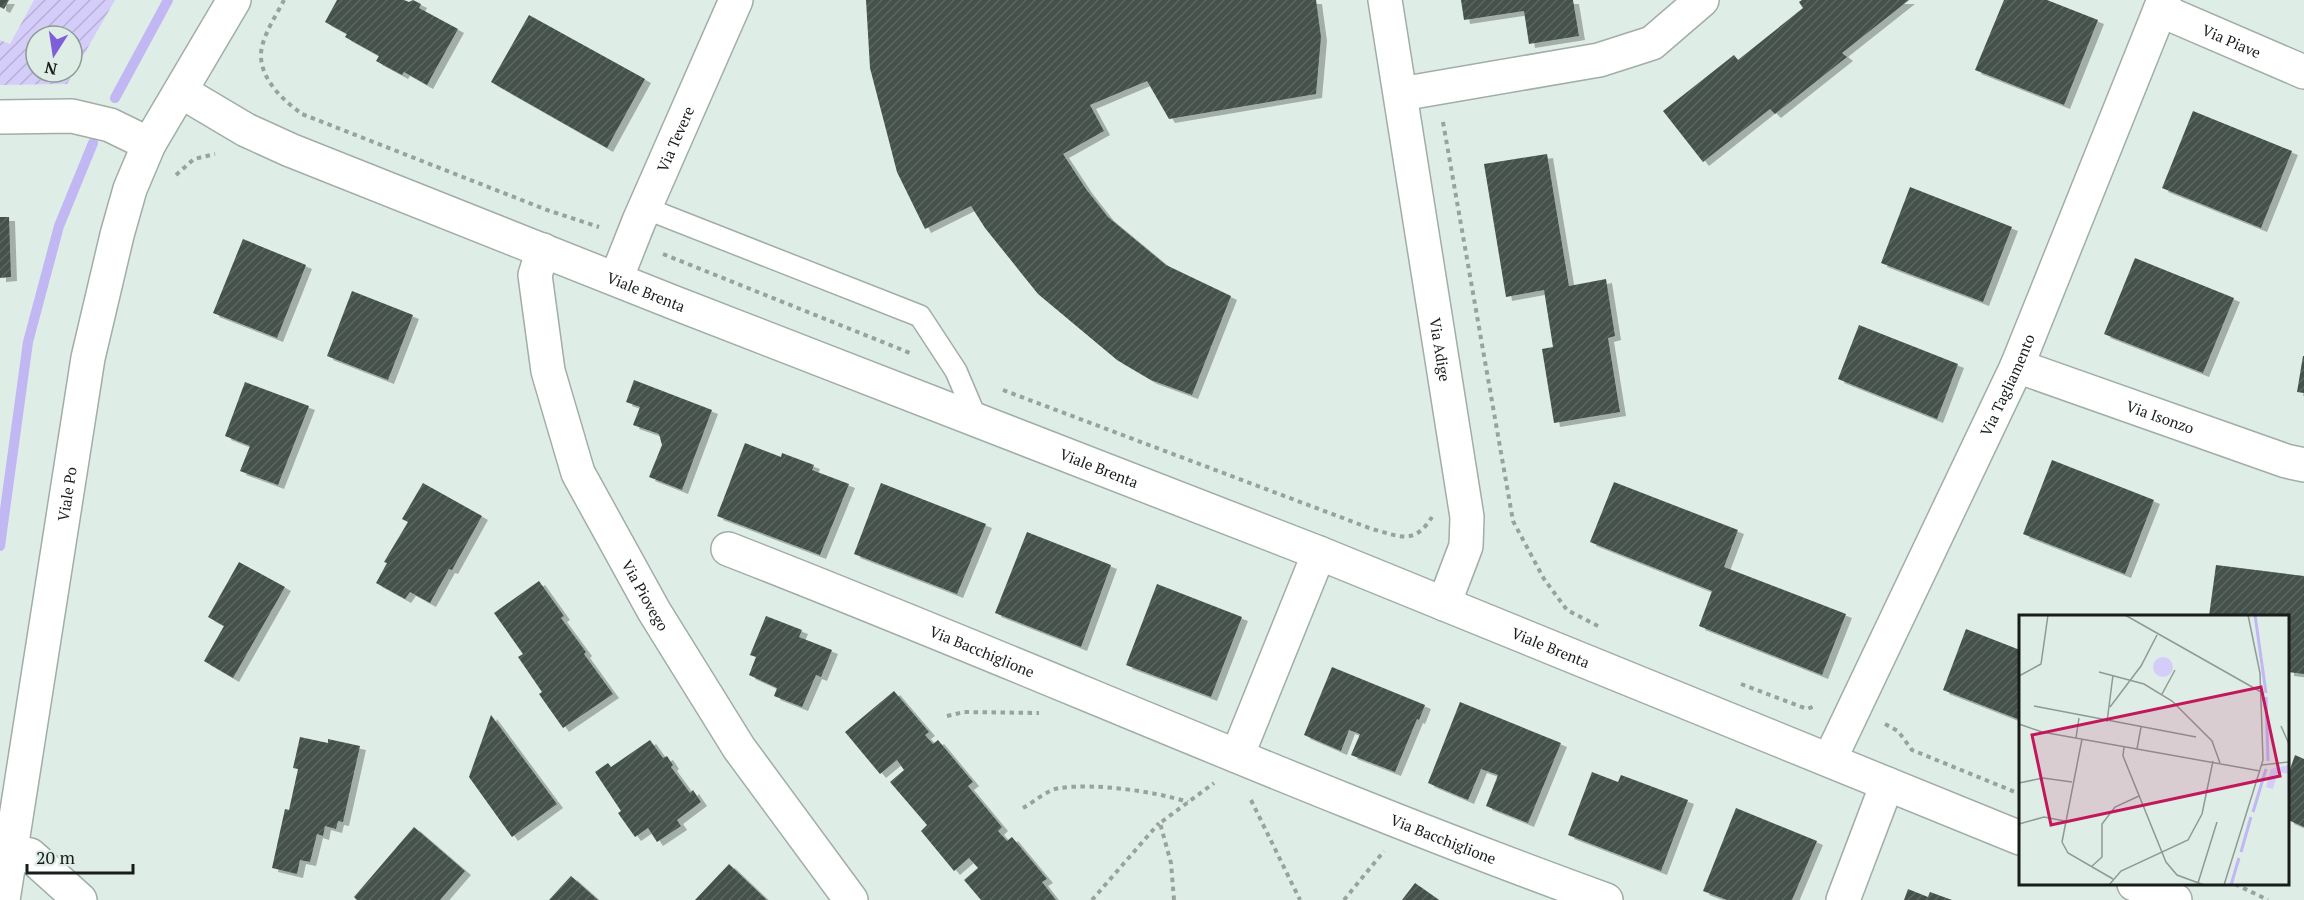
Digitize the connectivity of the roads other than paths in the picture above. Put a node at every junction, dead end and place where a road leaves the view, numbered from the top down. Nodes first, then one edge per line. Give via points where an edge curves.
1 (234, 0) edge
2 (736, 0) edge
3 (1385, 0) edge
4 (1702, 0) edge
5 (2162, 5) edge
6 (2304, 72) edge
7 (182, 92) junction
8 (1401, 93) junction
9 (0, 117) edge
10 (149, 144) junction
11 (645, 208) junction
12 (543, 250) junction
13 (616, 279) junction
14 (2017, 366) junction
15 (976, 418) junction
16 (2304, 465) edge
17 (728, 549) dead end
18 (1319, 553) junction
19 (1444, 604) junction
20 (1237, 756) junction
21 (1830, 759) junction
22 (1887, 784) junction
23 (2019, 837) edge
24 (9, 851) junction
25 (2137, 885) edge
26 (1546, 890) edge
27 (3, 900) edge
28 (80, 900) edge
29 (850, 900) edge
30 (1606, 900) edge
31 (1843, 900) edge
32 (2175, 900) edge

1 - 7 street, Viale Po
2 - 11 street, Via Tevere
3 - 8 street, Via Adige
4 - 8 street via 1652,43 1599,60
5 - 6 street, Via Piave
5 - 14 street, Via Tagliamento
7 - 10 street, Viale Po
7 - 12 street, Viale Brenta via 246,130 290,150
8 - 19 street, Via Adige via 1467,518 1466,546
9 - 10 street via 72,116 110,125
10 - 24 street, Viale Po via 130,189 88,358
11 - 13 street, Via Tevere
11 - 15 lane via 920,316 956,371
12 - 13 street, Viale Brenta
12 - 29 street, Via Piovego via 535,275 548,371 578,473 654,610 739,748
13 - 15 street, Viale Brenta
14 - 16 street, Via Isonzo
14 - 21 street, Via Tagliamento
15 - 18 street, Viale Brenta
17 - 20 street, Via Bacchiglione
18 - 19 street, Viale Brenta
18 - 20 street
19 - 21 street, Viale Brenta
20 - 26 street, Via Bacchiglione
21 - 22 street, Viale Brenta
22 - 23 street, Viale Brenta
22 - 31 street
24 - 27 street, Viale Po
24 - 28 street via 30,855
25 - 32 street
26 - 30 street, Via Bacchiglione

